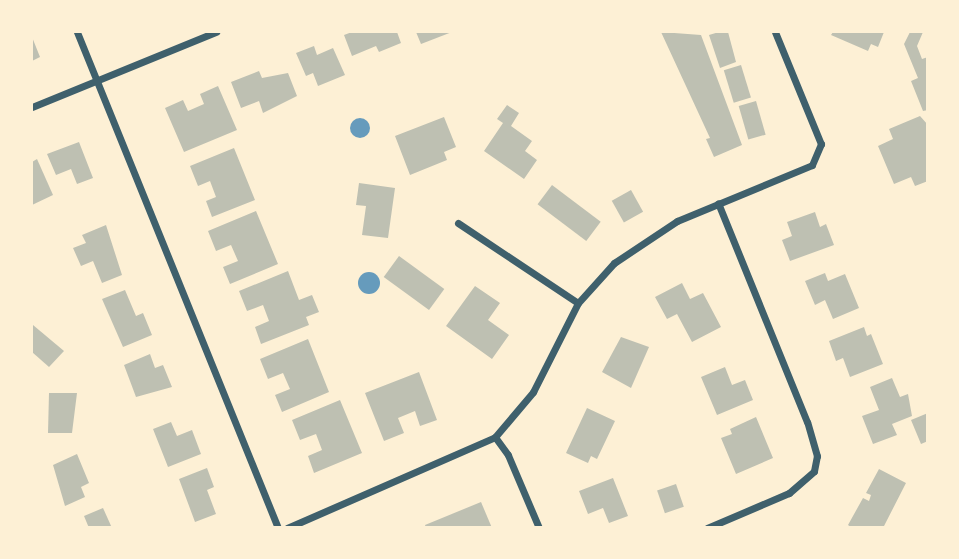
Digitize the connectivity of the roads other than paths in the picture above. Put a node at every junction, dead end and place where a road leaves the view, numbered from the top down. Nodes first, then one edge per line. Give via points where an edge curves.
1 (76, 32) edge
2 (216, 32) edge
3 (775, 32) edge
4 (97, 80) junction
5 (32, 107) edge
6 (718, 203) junction
7 (458, 223) dead end
8 (578, 303) junction
9 (495, 437) junction
10 (278, 527) edge
11 (287, 527) edge
12 (539, 527) edge
13 (707, 527) edge

1 - 4 street
2 - 4 street
3 - 6 street via 816,129 821,152 805,169
4 - 5 street
4 - 10 street
6 - 8 street via 636,245
6 - 13 street via 817,456 814,471 789,494
7 - 8 street
8 - 9 street via 533,392
9 - 11 street
9 - 12 street via 508,455

